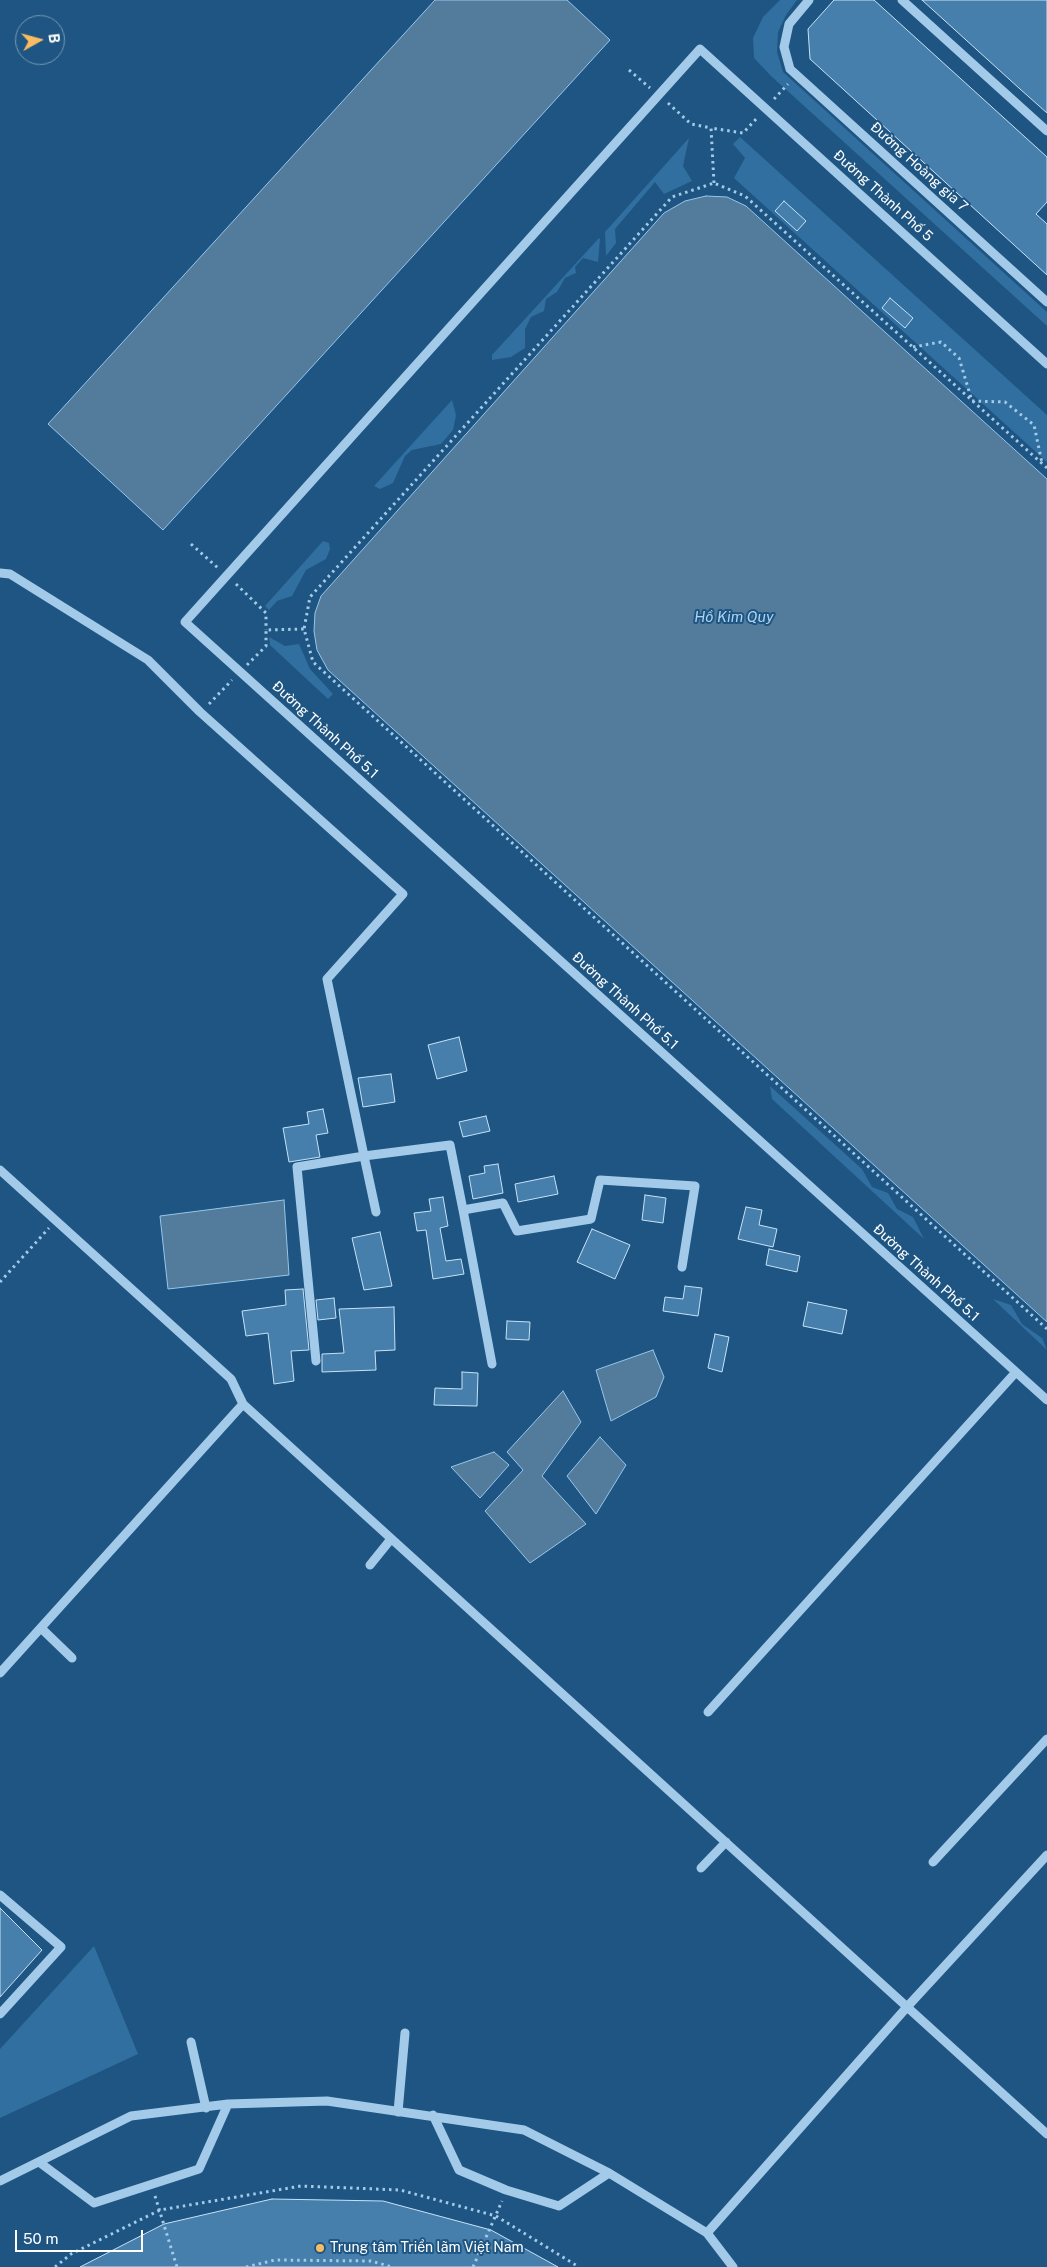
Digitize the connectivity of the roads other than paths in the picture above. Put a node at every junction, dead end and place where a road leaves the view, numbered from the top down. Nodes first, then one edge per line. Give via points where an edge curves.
1 (809, 0) edge
2 (902, 0) edge
3 (1047, 132) edge
4 (1047, 302) edge
5 (1047, 364) edge
6 (0, 573) edge
7 (185, 622) joint
8 (364, 1156) junction
9 (0, 1170) edge
10 (463, 1210) junction
11 (376, 1212) dead end
12 (682, 1267) dead end
13 (316, 1361) dead end
14 (492, 1364) dead end
15 (1016, 1372) junction
16 (1047, 1400) edge
17 (243, 1404) junction
18 (391, 1539) junction
19 (370, 1565) dead end
20 (41, 1628) junction
21 (72, 1658) dead end
22 (0, 1673) edge
23 (708, 1712) dead end
24 (1047, 1739) edge
25 (726, 1842) junction
26 (1047, 1854) edge
27 (933, 1862) dead end
28 (701, 1868) dead end
29 (0, 1895) edge
30 (906, 2007) junction
31 (0, 2014) edge
32 (405, 2034) dead end
33 (191, 2042) dead end
34 (228, 2104) junction
35 (206, 2108) junction
36 (398, 2112) junction
37 (433, 2116) junction
38 (1047, 2134) edge
39 (39, 2162) junction
40 (609, 2173) junction
41 (0, 2181) edge
42 (707, 2233) junction
43 (732, 2267) edge

1 - 4 street, Đường Hoàng gia 7 via 789,24 784,47 790,69
2 - 3 street
5 - 7 street, Đường Thành Phố 5 via 700,49
6 - 8 street via 10,574 148,660 200,712 403,894 327,979
7 - 15 street, Đường Thành Phố 5.1
8 - 10 street via 450,1145
8 - 11 street
8 - 13 street via 297,1166
9 - 17 street via 231,1379
10 - 12 street via 503,1203 517,1231 591,1219 600,1180 694,1186
10 - 14 street
15 - 16 street, Đường Thành Phố 5.1
15 - 23 street
17 - 18 street
17 - 20 street
18 - 19 street
18 - 25 street
20 - 21 street
20 - 22 street
24 - 27 street
25 - 28 street
25 - 30 street
26 - 30 street
29 - 31 street via 61,1948
30 - 38 street
30 - 42 street
32 - 36 street
33 - 35 street
34 - 35 street
34 - 36 street via 327,2101
34 - 39 street via 199,2169 94,2203
35 - 39 street via 132,2116
36 - 37 street
37 - 40 street via 524,2130
37 - 40 street via 458,2170 506,2190 559,2206
39 - 41 street
40 - 42 street
42 - 43 street

